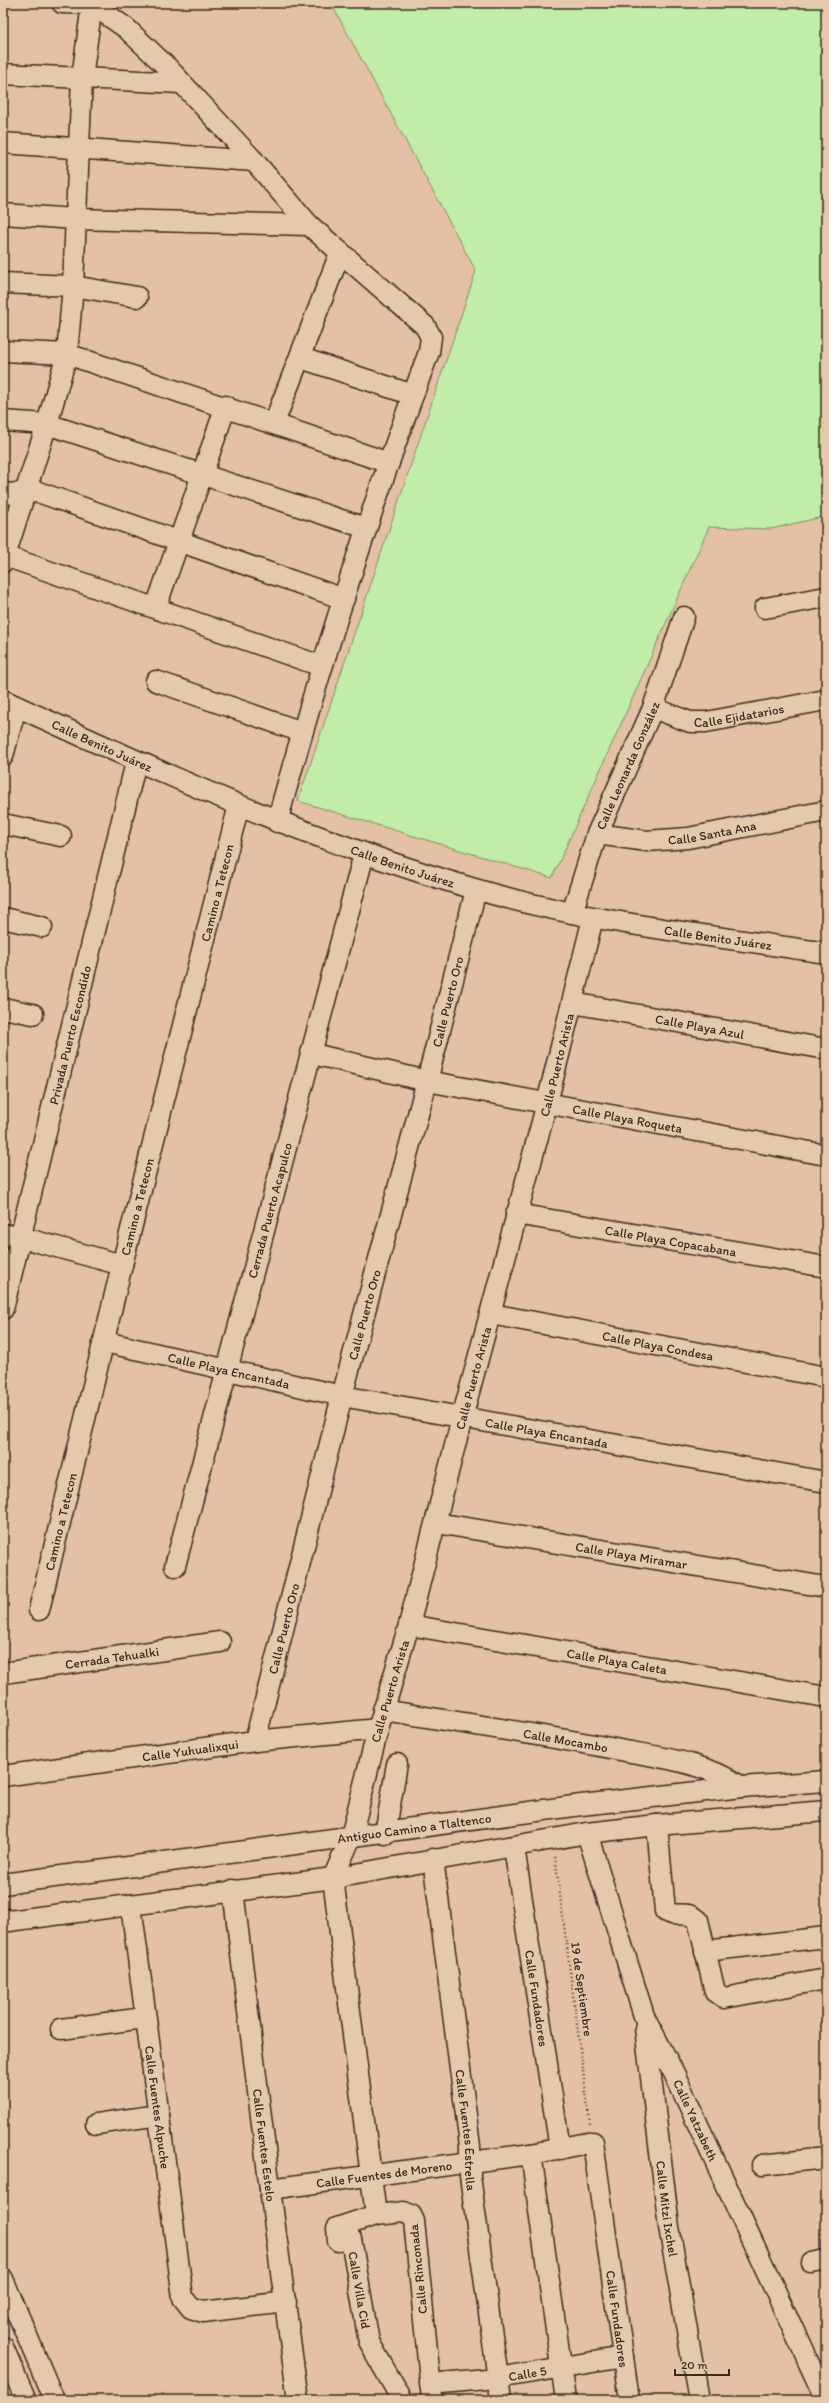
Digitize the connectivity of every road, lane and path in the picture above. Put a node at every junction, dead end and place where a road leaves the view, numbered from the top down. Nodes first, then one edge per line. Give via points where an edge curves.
1 (62, 3) edge
2 (91, 4) edge
3 (3, 74) edge
4 (82, 78) junction
5 (180, 83) junction
6 (3, 143) edge
7 (78, 147) junction
8 (254, 161) junction
9 (3, 214) edge
10 (75, 219) junction
11 (309, 225) junction
12 (340, 253) junction
13 (3, 283) edge
14 (73, 286) junction
15 (137, 297) dead end
16 (3, 351) edge
17 (67, 354) junction
18 (301, 358) junction
19 (413, 395) junction
20 (226, 406) junction
21 (3, 421) edge
22 (274, 423) junction
23 (47, 424) junction
24 (389, 463) junction
25 (202, 473) junction
26 (3, 494) edge
27 (24, 494) junction
28 (366, 528) junction
29 (179, 540) junction
30 (4, 559) edge
31 (826, 597) edge
32 (344, 599) junction
33 (156, 607) junction
34 (765, 608) dead end
35 (684, 617) dead end
36 (321, 666) junction
37 (156, 681) dead end
38 (826, 700) edge
39 (10, 704) edge
40 (653, 708) junction
41 (302, 732) junction
42 (3, 756) edge
43 (136, 762) junction
44 (239, 805) junction
45 (826, 811) edge
46 (277, 822) junction
47 (3, 824) edge
48 (597, 834) junction
49 (61, 836) dead end
50 (364, 854) junction
51 (476, 890) junction
52 (572, 913) junction
53 (3, 918) edge
54 (593, 918) junction
55 (42, 927) dead end
56 (826, 953) edge
57 (573, 1003) junction
58 (3, 1008) edge
59 (33, 1014) dead end
60 (826, 1049) edge
61 (312, 1054) junction
62 (428, 1081) junction
63 (548, 1103) junction
64 (826, 1155) edge
65 (516, 1214) junction
66 (11, 1236) edge
67 (122, 1265) junction
68 (826, 1267) edge
69 (3, 1309) edge
70 (491, 1314) junction
71 (105, 1342) junction
72 (228, 1370) junction
73 (826, 1377) edge
74 (342, 1396) junction
75 (462, 1418) junction
76 (826, 1482) edge
77 (436, 1523) junction
78 (175, 1566) dead end
79 (826, 1587) edge
80 (39, 1610) dead end
81 (409, 1625) junction
82 (220, 1642) dead end
83 (3, 1673) edge
84 (826, 1697) edge
85 (384, 1710) junction
86 (378, 1729) junction
87 (255, 1741) junction
88 (397, 1764) dead end
89 (3, 1776) edge
90 (826, 1781) edge
91 (742, 1787) junction
92 (826, 1811) edge
93 (657, 1825) junction
94 (587, 1833) junction
95 (385, 1834) junction
96 (351, 1837) junction
97 (552, 1839) junction
98 (514, 1847) junction
99 (433, 1859) junction
100 (333, 1878) junction
101 (3, 1884) edge
102 (233, 1890) junction
103 (131, 1905) junction
104 (3, 1918) edge
105 (826, 1937) edge
106 (705, 1951) junction
107 (826, 1979) edge
108 (644, 2016) junction
109 (144, 2018) junction
110 (61, 2029) dead end
111 (159, 2115) junction
112 (96, 2124) dead end
113 (592, 2142) junction
114 (560, 2149) junction
115 (531, 2154) junction
116 (826, 2158) edge
117 (471, 2161) junction
118 (762, 2164) dead end
119 (370, 2174) junction
120 (270, 2189) junction
121 (376, 2215) junction
122 (3, 2279) edge
123 (286, 2302) junction
124 (3, 2347) edge
125 (623, 2357) junction
126 (562, 2368) junction
127 (498, 2378) junction
128 (431, 2392) edge
129 (26, 2400) edge
130 (54, 2400) edge
131 (298, 2400) edge
132 (402, 2400) edge
133 (501, 2400) edge
134 (566, 2400) edge
135 (629, 2400) edge
136 (699, 2400) edge
137 (826, 2400) edge

1 - 2 street
2 - 4 street
2 - 5 street via 126,28
3 - 4 street
4 - 5 street
4 - 7 street
5 - 8 street
6 - 7 street
7 - 8 street
7 - 10 street
8 - 11 street
9 - 10 street
10 - 11 street
10 - 14 street
11 - 12 street
12 - 18 street
12 - 19 street via 425,326 431,337 429,352
13 - 14 street
14 - 15 street
14 - 17 street
16 - 17 street
17 - 20 street
17 - 23 street
18 - 19 street
18 - 22 street
19 - 24 street
20 - 22 street
20 - 25 street
21 - 23 street
22 - 24 street
23 - 25 street
23 - 27 street
24 - 28 street
25 - 28 street
25 - 29 street
26 - 27 street
27 - 29 street via 38,492
27 - 30 street
28 - 32 street
29 - 32 street
29 - 33 street
30 - 33 street
31 - 34 street
32 - 36 street
33 - 36 street
35 - 40 street, Calle Leonarda González
36 - 41 street
37 - 41 street
38 - 40 street, Calle Ejidatarios via 706,722 690,722
39 - 42 street
39 - 43 street, Calle Benito Juárez
40 - 48 street, Calle Leonarda González
41 - 46 street
43 - 44 street, Calle Benito Juárez
43 - 66 street, Privada Puerto Escondido
44 - 46 street, Calle Benito Juárez
44 - 67 street, Camino a Tetecon
45 - 48 street, Calle Santa Ana via 688,838 647,841
46 - 50 street, Calle Benito Juárez
47 - 49 street
48 - 52 street, Calle Leonarda González
50 - 51 street, Calle Benito Juárez
50 - 61 street, Cerrada Puerto Acapulco
51 - 52 street, Calle Benito Juárez
51 - 62 street, Calle Puerto Oro
52 - 54 street, Calle Benito Juárez
53 - 55 street
54 - 56 street, Calle Benito Juárez
54 - 57 street, Calle Puerto Arista
57 - 60 street, Calle Playa Azul
57 - 63 street, Calle Puerto Arista
58 - 59 street
61 - 62 street, Calle Playa Roqueta
61 - 72 street, Cerrada Puerto Acapulco
62 - 63 street, Calle Playa Roqueta
62 - 74 street, Calle Puerto Oro
63 - 64 street, Calle Playa Roqueta
63 - 65 street, Calle Puerto Arista
65 - 68 street, Calle Playa Copacabana
65 - 70 street, Calle Puerto Arista
66 - 67 street
66 - 69 street, Privada Puerto Escondido
67 - 71 street, Camino a Tetecon
70 - 73 street, Calle Playa Condesa
70 - 75 street, Calle Puerto Arista
71 - 72 street, Calle Playa Encantada
71 - 80 street, Camino a Tetecon
72 - 74 street, Calle Playa Encantada
72 - 78 street, Cerrada Puerto Acapulco
74 - 75 street, Calle Playa Encantada
74 - 87 street, Calle Puerto Oro
75 - 76 street, Calle Playa Encantada
75 - 77 street, Calle Puerto Arista
77 - 79 street, Calle Playa Miramar
77 - 81 street, Calle Puerto Arista
81 - 84 street, Calle Playa Caleta
81 - 85 street, Calle Puerto Arista
82 - 83 street, Cerrada Tehualki
85 - 86 street, Calle Puerto Arista
85 - 91 street, Calle Mocambo via 590,1744 701,1766 722,1774
86 - 87 street, Calle Yuhualixqui
86 - 96 street, Calle Puerto Arista
87 - 89 street, Calle Yuhualixqui
88 - 95 street
90 - 91 street, Antiguo Camino a Tlaltenco
91 - 95 street, Antiguo Camino a Tlaltenco via 581,1805
92 - 93 street
93 - 94 street
93 - 106 street via 665,1911 668,1914 687,1913 698,1920
94 - 97 street
94 - 108 street, Calle Yatzabeth
95 - 96 street, Antiguo Camino a Tlaltenco
96 - 100 street
96 - 101 street, Antiguo Camino a Tlaltenco
97 - 98 street
97 - 113 path, 19 de Septiembre
98 - 99 street
98 - 114 street, Calle Fundadores
99 - 100 street
99 - 117 street, Calle Fuentes Estrella
100 - 102 street
100 - 119 street
102 - 103 street
102 - 120 street, Calle Fuentes Estelo
103 - 104 street via 9,1921
103 - 109 street, Calle Fuentes Alpuche
105 - 106 street
106 - 107 street via 715,1992 724,1998
108 - 136 street, Calle Mitzi Ixchel via 669,2227
108 - 137 street, Calle Yatzabeth via 674,2073
109 - 110 street
109 - 111 street, Calle Fuentes Alpuche
111 - 112 street
111 - 123 street, Calle Fuentes Alpuche via 183,2298 191,2308 203,2312
113 - 114 street, Calle Fuentes de Moreno
113 - 125 street, Calle Fundadores
114 - 115 street, Calle Fuentes de Moreno
115 - 117 street, Calle Fuentes de Moreno
115 - 126 street
116 - 118 street
117 - 119 street, Calle Fuentes de Moreno
117 - 127 street, Calle Fuentes Estrella via 470,2176
119 - 120 street, Calle Fuentes de Moreno
119 - 121 street
120 - 123 street, Calle Fuentes Estelo
121 - 128 street, Calle Rinconada via 404,2212 411,2215 414,2221
121 - 132 street, Calle Villa Cid via 337,2228 338,2241 351,2238 369,2342
122 - 130 street
123 - 131 street, Calle Fuentes Estelo
124 - 129 street
125 - 126 street, Calle 5
125 - 135 street, Calle Fundadores
126 - 127 street, Calle 5
126 - 134 street
127 - 128 street, Calle 5
127 - 133 street, Calle Fuentes Estrella

